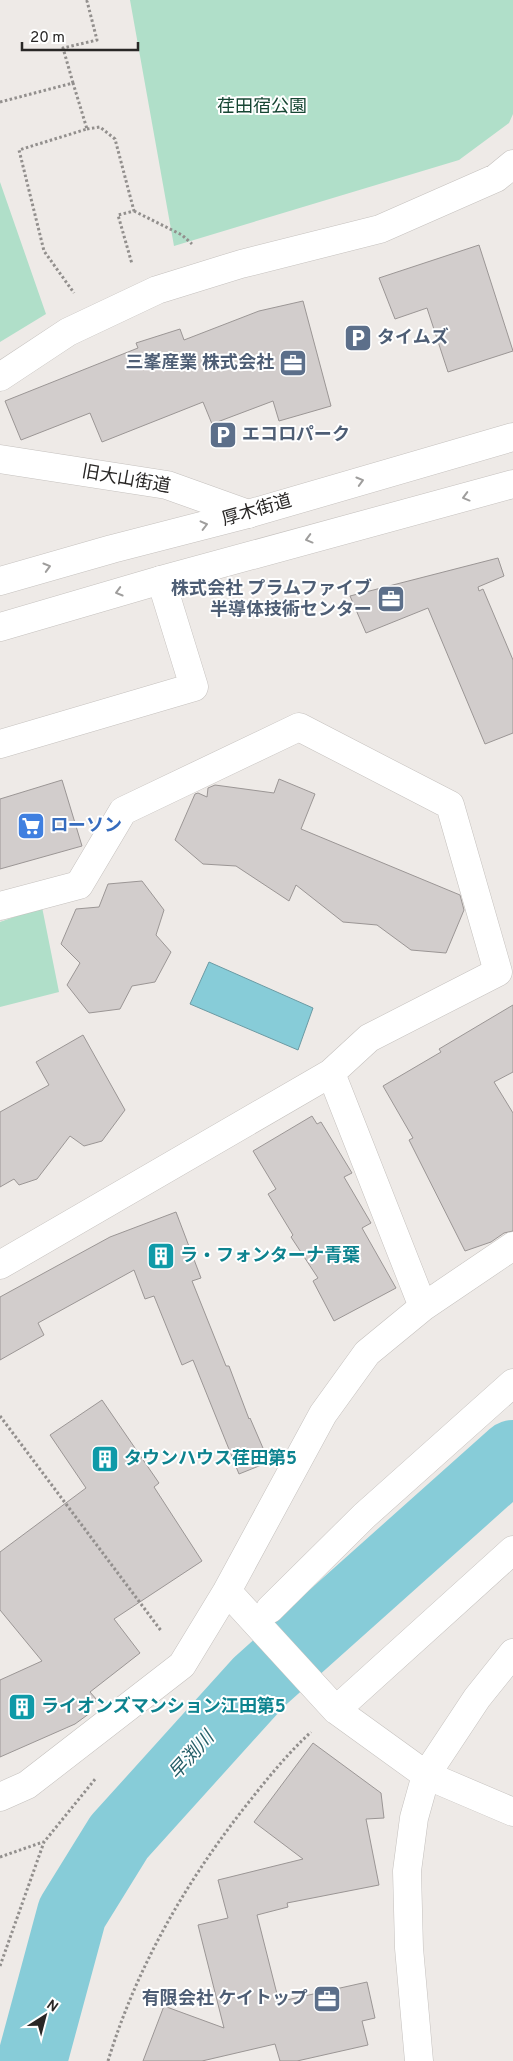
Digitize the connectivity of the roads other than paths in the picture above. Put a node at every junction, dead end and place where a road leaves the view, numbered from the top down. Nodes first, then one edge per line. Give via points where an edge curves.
1 (513, 164) edge
2 (0, 377) edge
3 (513, 437) edge
4 (0, 459) edge
5 (513, 484) edge
6 (248, 514) junction
7 (160, 580) junction
8 (0, 581) edge
9 (0, 627) edge
10 (0, 744) edge
11 (0, 906) edge
12 (331, 1072) junction
13 (513, 1246) edge
14 (0, 1265) edge
15 (423, 1307) junction
16 (513, 1383) edge
17 (513, 1550) edge
18 (227, 1591) junction
19 (263, 1616) junction
20 (513, 1653) edge
21 (336, 1710) junction
22 (426, 1775) junction
23 (0, 1797) edge
24 (513, 1812) edge
25 (419, 2061) edge

1 - 2 main road via 496,178 380,228 241,264 157,290 68,332
6 -> 3 main road, 厚木街道
4 - 6 main road, 旧大山街道 via 167,485
5 -> 7 main road
8 -> 6 main road, 厚木街道
7 -> 9 main road
7 - 10 main road via 194,687
11 - 12 main road via 79,885 123,811 299,727 450,805 498,972 369,1038
12 - 14 main road
12 - 15 main road
13 - 15 main road
15 - 18 main road via 367,1353 323,1414
16 - 19 main road via 364,1516
17 - 21 main road
18 - 19 main road
18 - 23 main road via 182,1665 28,1785
19 - 21 main road
20 - 22 main road via 477,1698
21 - 22 main road
22 - 24 main road
22 - 25 main road via 414,1818 407,1871 409,1948

